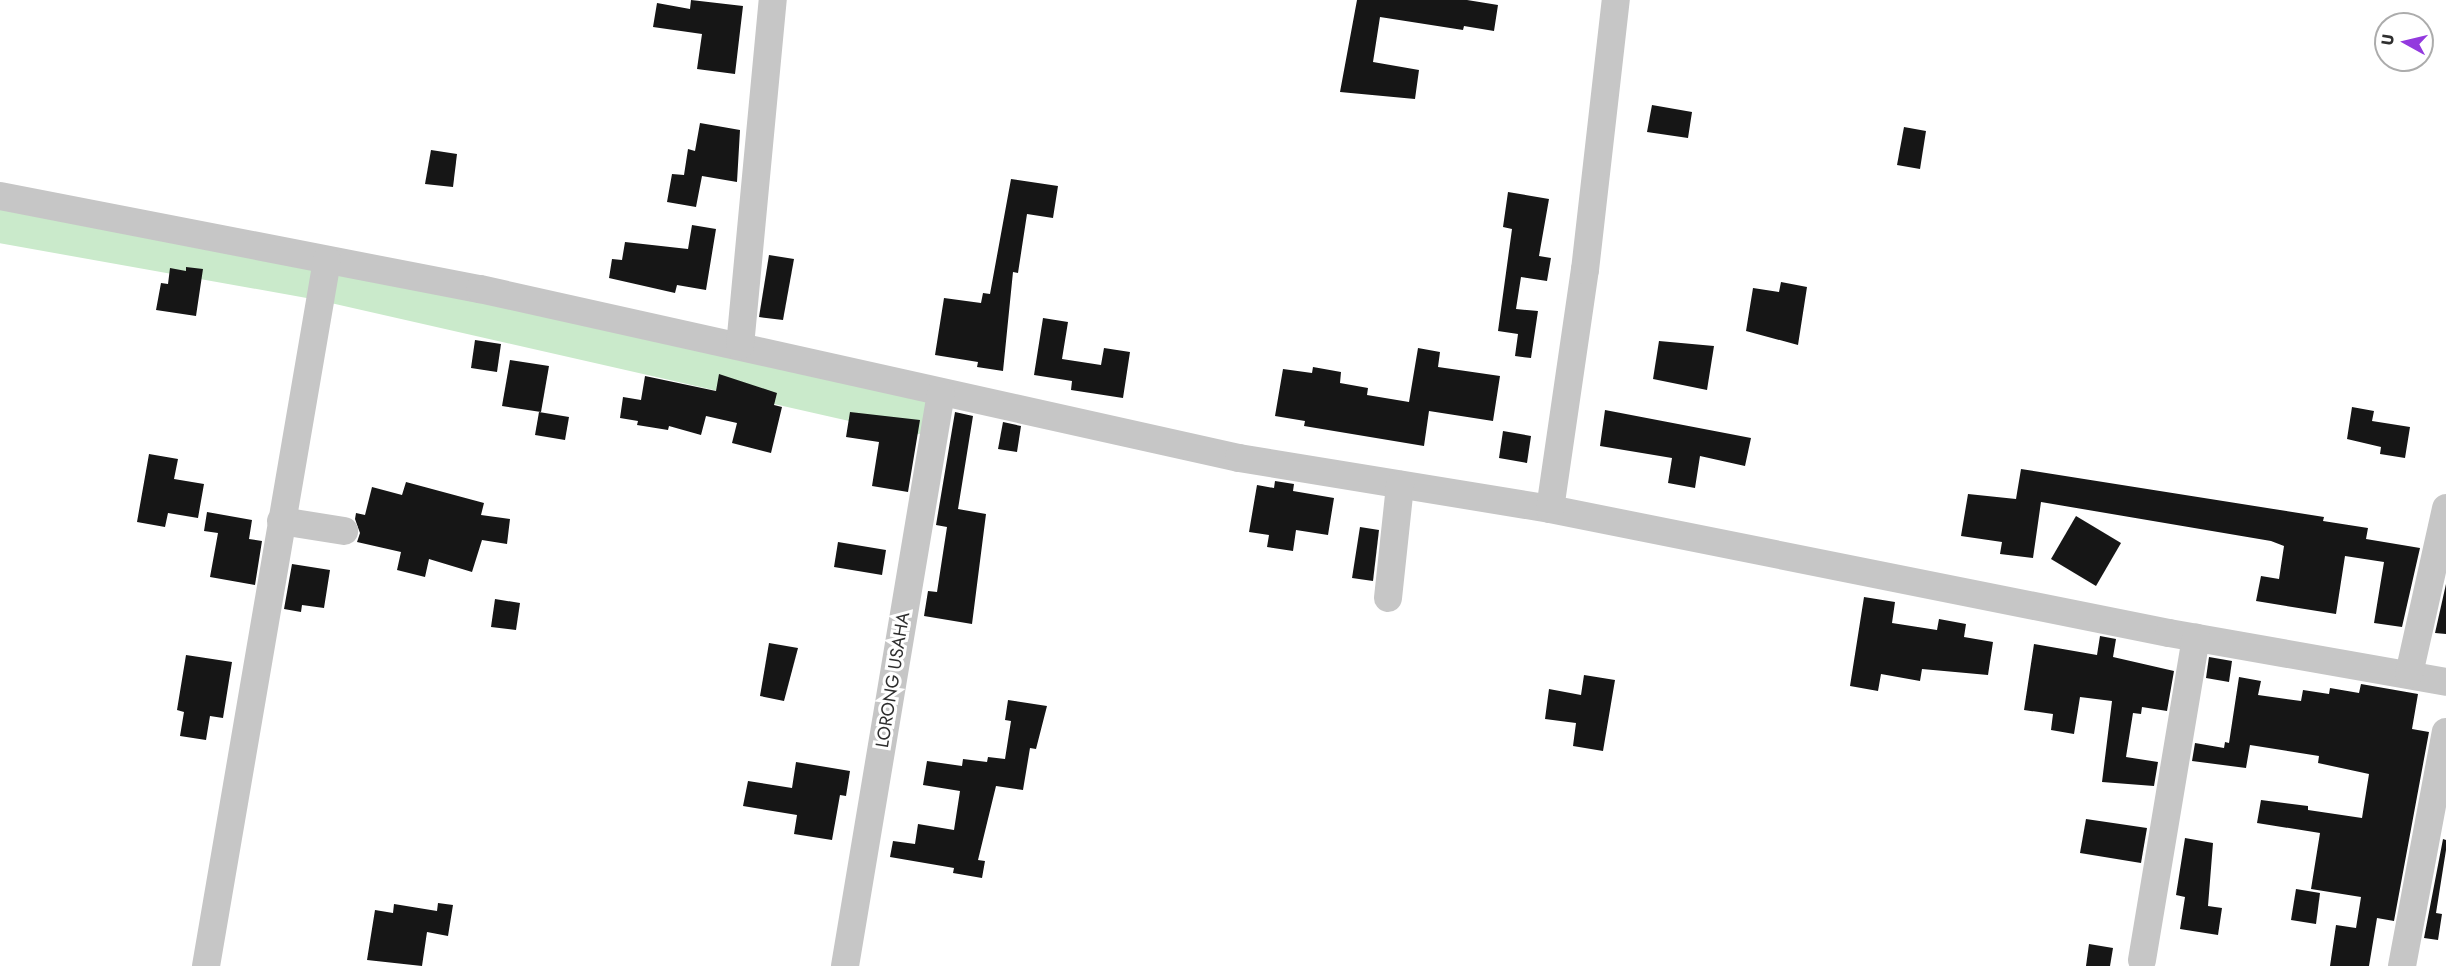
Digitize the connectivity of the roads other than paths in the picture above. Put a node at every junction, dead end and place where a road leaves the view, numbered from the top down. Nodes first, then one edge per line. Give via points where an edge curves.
1 (773, 0) edge
2 (1616, 0) edge
3 (0, 196) edge
4 (326, 266) junction
5 (740, 346) junction
6 (941, 393) junction
7 (1400, 485) junction
8 (2446, 508) edge
9 (1550, 509) junction
10 (281, 521) junction
11 (344, 531) dead end
12 (1388, 598) dead end
13 (2196, 637) junction
14 (2409, 674) junction
15 (2446, 682) edge
16 (2446, 732) edge
17 (2142, 960) dead end
18 (206, 966) edge
19 (845, 966) edge
20 (2402, 966) edge

1 - 5 street
2 - 9 street via 1585,270
3 - 4 street
4 - 5 street
4 - 10 street
5 - 6 street
6 - 7 street via 1239,458
6 - 19 street, LORONG USAHA
7 - 9 street
7 - 12 street
8 - 14 street
9 - 13 street
10 - 11 street
10 - 18 street
13 - 14 street
13 - 17 street
14 - 15 street
16 - 20 street

